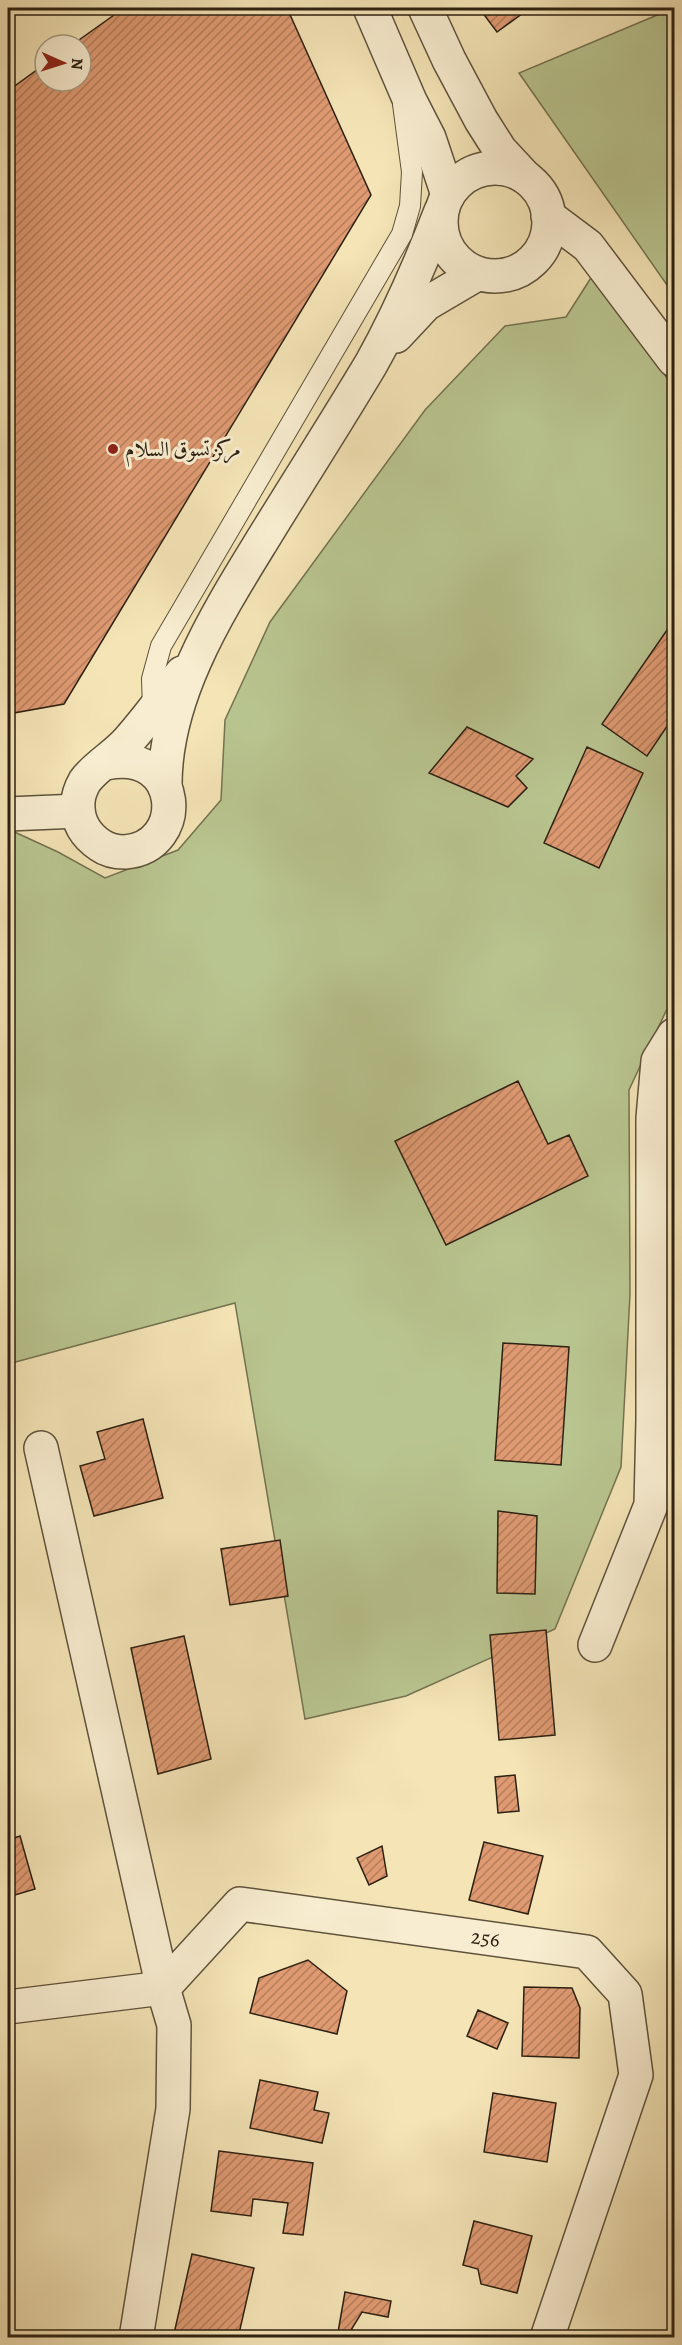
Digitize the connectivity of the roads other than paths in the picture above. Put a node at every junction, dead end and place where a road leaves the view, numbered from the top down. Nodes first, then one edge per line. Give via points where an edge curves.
1 (370, 8) edge
2 (425, 8) edge
3 (399, 77) junction
4 (525, 177) junction
5 (444, 203) junction
6 (548, 216) junction
7 (426, 249) junction
8 (477, 274) junction
9 (379, 276) junction
10 (675, 360) edge
11 (372, 362) junction
12 (195, 657) junction
13 (153, 709) junction
14 (106, 763) junction
15 (165, 787) junction
16 (78, 811) junction
17 (8, 814) edge
18 (675, 1035) edge
19 (41, 1448) dead end
20 (595, 1645) dead end
21 (163, 1988) junction
22 (8, 2007) edge
23 (136, 2337) edge
24 (547, 2337) edge

1 - 3 street
2 - 4 street via 481,120 500,150
3 - 5 street via 429,138
3 - 9 lane via 412,172 410,206 402,234
4 - 5 street via 504,169 482,169 456,183
4 - 6 street via 545,201
5 - 7 street
5 - 8 street via 444,243 461,265
6 - 8 street via 541,251 529,264 504,275
6 - 10 street via 588,246
7 - 9 lane
7 - 11 street
8 - 11 street via 426,304
9 - 13 lane via 161,646 152,679
11 - 12 street via 219,610
12 - 13 street
12 - 15 street via 169,745
13 - 14 street
14 - 15 street via 134,761 158,776
14 - 16 street via 84,783 78,796
15 - 16 street via 167,820 148,845 134,851 103,848 82,826
16 - 17 street
18 - 20 street via 658,1061 653,1118 651,1505
19 - 21 street
21 - 22 street
21 - 23 street via 174,2025 173,2109
21 - 24 street, 256 via 240,1904 587,1952 625,1994 636,2075

